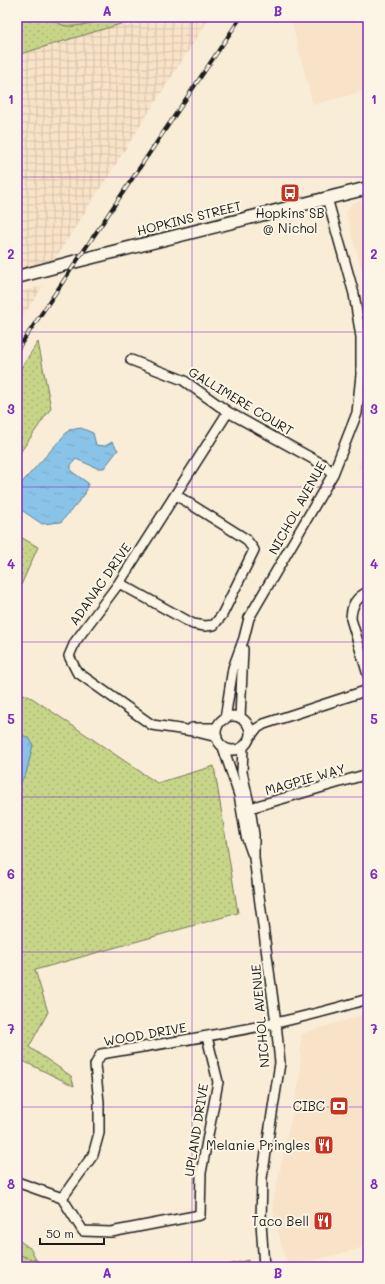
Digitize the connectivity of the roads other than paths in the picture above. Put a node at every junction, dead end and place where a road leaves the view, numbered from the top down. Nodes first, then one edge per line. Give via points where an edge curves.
1 (368, 188) edge
2 (327, 198) junction
3 (17, 277) edge
4 (131, 360) dead end
5 (228, 412) junction
6 (333, 474) junction
7 (176, 495) junction
8 (119, 583) junction
9 (368, 592) edge
10 (244, 638) junction
11 (368, 675) edge
12 (368, 690) edge
13 (225, 719) junction
14 (242, 720) junction
15 (264, 724) junction
16 (217, 728) junction
17 (179, 730) junction
18 (217, 737) junction
19 (249, 738) junction
20 (223, 747) junction
21 (243, 747) junction
22 (368, 774) edge
23 (250, 808) junction
24 (254, 858) junction
25 (368, 999) edge
26 (276, 1023) junction
27 (207, 1037) junction
28 (17, 1182) edge
29 (62, 1198) junction
30 (264, 1267) edge

1 - 2 main road, HOPKINS STREET
2 - 3 main road, HOPKINS STREET
2 - 6 street, NICHOL AVENUE via 354,294 362,337 356,413
4 - 5 street, GALLIMERE COURT via 183,380
5 - 6 street, GALLIMERE COURT via 324,464
5 - 7 street, ADANAC DRIVE
6 - 10 street, NICHOL AVENUE via 249,618
7 - 8 street, ADANAC DRIVE
7 - 8 street via 246,539 254,550 222,615 214,625 192,624
8 - 17 street, ADANAC DRIVE via 75,642 69,656 77,672 152,725
9 - 11 street via 357,600 352,608 351,619
10 - 13 street, NICHOL AVENUE via 233,668
10 - 14 street, NICHOL AVENUE
12 - 15 street
13 - 14 street via 232,717
13 - 16 street
14 - 15 street
14 - 19 street via 249,728
15 - 19 street
16 - 17 street, ADANAC DRIVE
16 - 18 street
17 - 18 street, ADANAC DRIVE
18 - 20 street
19 - 21 street
20 - 21 street via 233,750
20 - 24 street, NICHOL AVENUE via 239,795 246,836
21 - 23 street, NICHOL AVENUE via 242,772
22 - 23 street, MAGPIE WAY
23 - 24 street, NICHOL AVENUE
24 - 26 street, NICHOL AVENUE
25 - 26 street, WOOD DRIVE
26 - 27 street, WOOD DRIVE
26 - 30 street, NICHOL AVENUE via 280,1063 262,1178
27 - 29 street, WOOD DRIVE via 101,1054 95,1065 100,1102 99,1133 92,1155
27 - 29 street, UPLAND DRIVE via 218,1082 201,1173 200,1215 111,1232 83,1231
28 - 29 street

